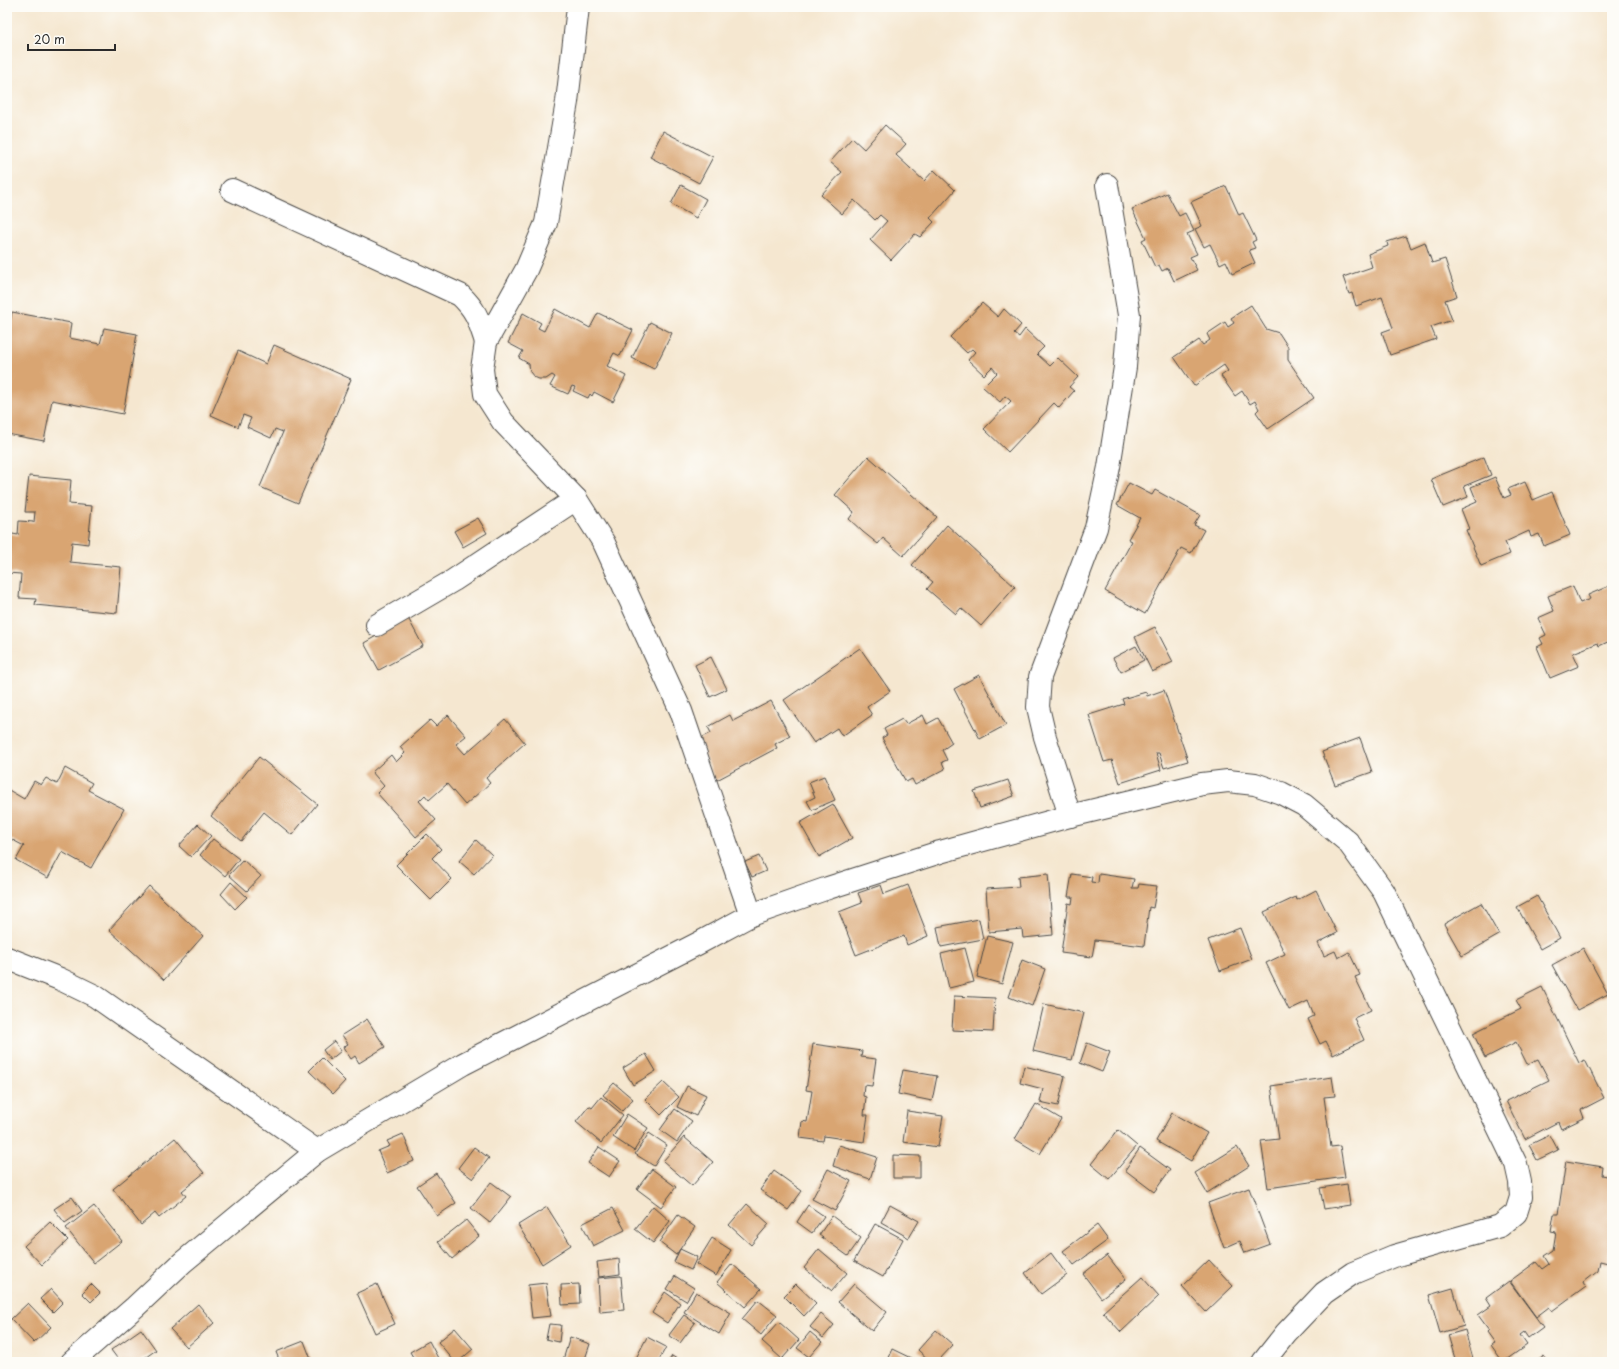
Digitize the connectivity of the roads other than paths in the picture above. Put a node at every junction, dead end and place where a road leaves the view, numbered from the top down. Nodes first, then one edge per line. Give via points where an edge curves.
1 (578, 7) edge
2 (1107, 184) dead end
3 (232, 190) dead end
4 (486, 342) junction
5 (576, 499) junction
6 (377, 625) dead end
7 (1070, 816) junction
8 (751, 915) junction
9 (7, 958) edge
10 (317, 1151) junction
11 (72, 1362) edge
12 (1263, 1362) edge

1 - 4 street via 567,102 546,223 526,270
2 - 7 street via 1129,314 1125,366 1109,467 1096,528 1040,677 1038,707
3 - 4 street via 460,295 478,315
4 - 5 street via 482,369 485,394 503,422
5 - 6 street via 454,580
5 - 8 street via 604,543 681,711
7 - 8 street via 940,852
7 - 12 street via 1202,784 1228,781 1255,784 1304,805 1348,842 1384,892 1516,1164 1521,1197 1516,1213 1500,1226 1394,1256 1353,1273 1324,1293
8 - 10 street via 462,1064
9 - 10 street via 95,996
10 - 11 street via 183,1262

